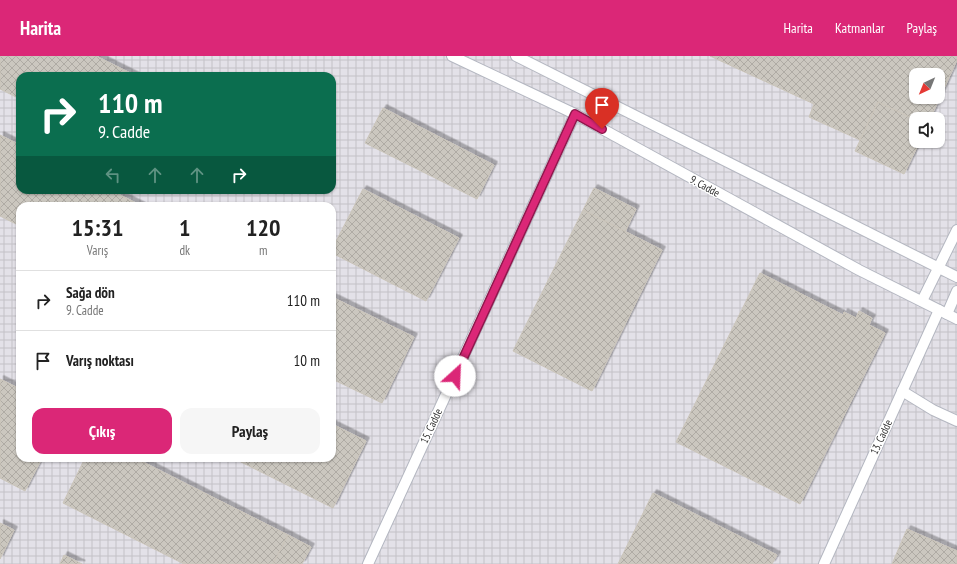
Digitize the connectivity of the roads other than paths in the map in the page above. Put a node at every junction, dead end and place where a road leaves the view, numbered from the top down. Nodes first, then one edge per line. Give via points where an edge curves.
1 (452, 56) edge
2 (516, 56) edge
3 (575, 114) junction
4 (957, 230) edge
5 (938, 267) junction
6 (957, 277) edge
7 (957, 291) edge
8 (922, 302) junction
9 (943, 312) junction
10 (957, 319) edge
11 (902, 392) junction
12 (957, 421) edge
13 (368, 564) edge
14 (824, 564) edge

1 - 3 lane, 9. Cadde
2 - 5 lane
3 - 8 lane, 9. Cadde
3 - 13 lane, 15. Cadde
4 - 5 lane
5 - 6 lane
5 - 8 lane
7 - 9 lane, 13. Cadde
8 - 9 lane, 9. Cadde
9 - 10 lane, 9. Cadde
9 - 11 lane, 13. Cadde
11 - 12 lane
11 - 14 lane, 13. Cadde

